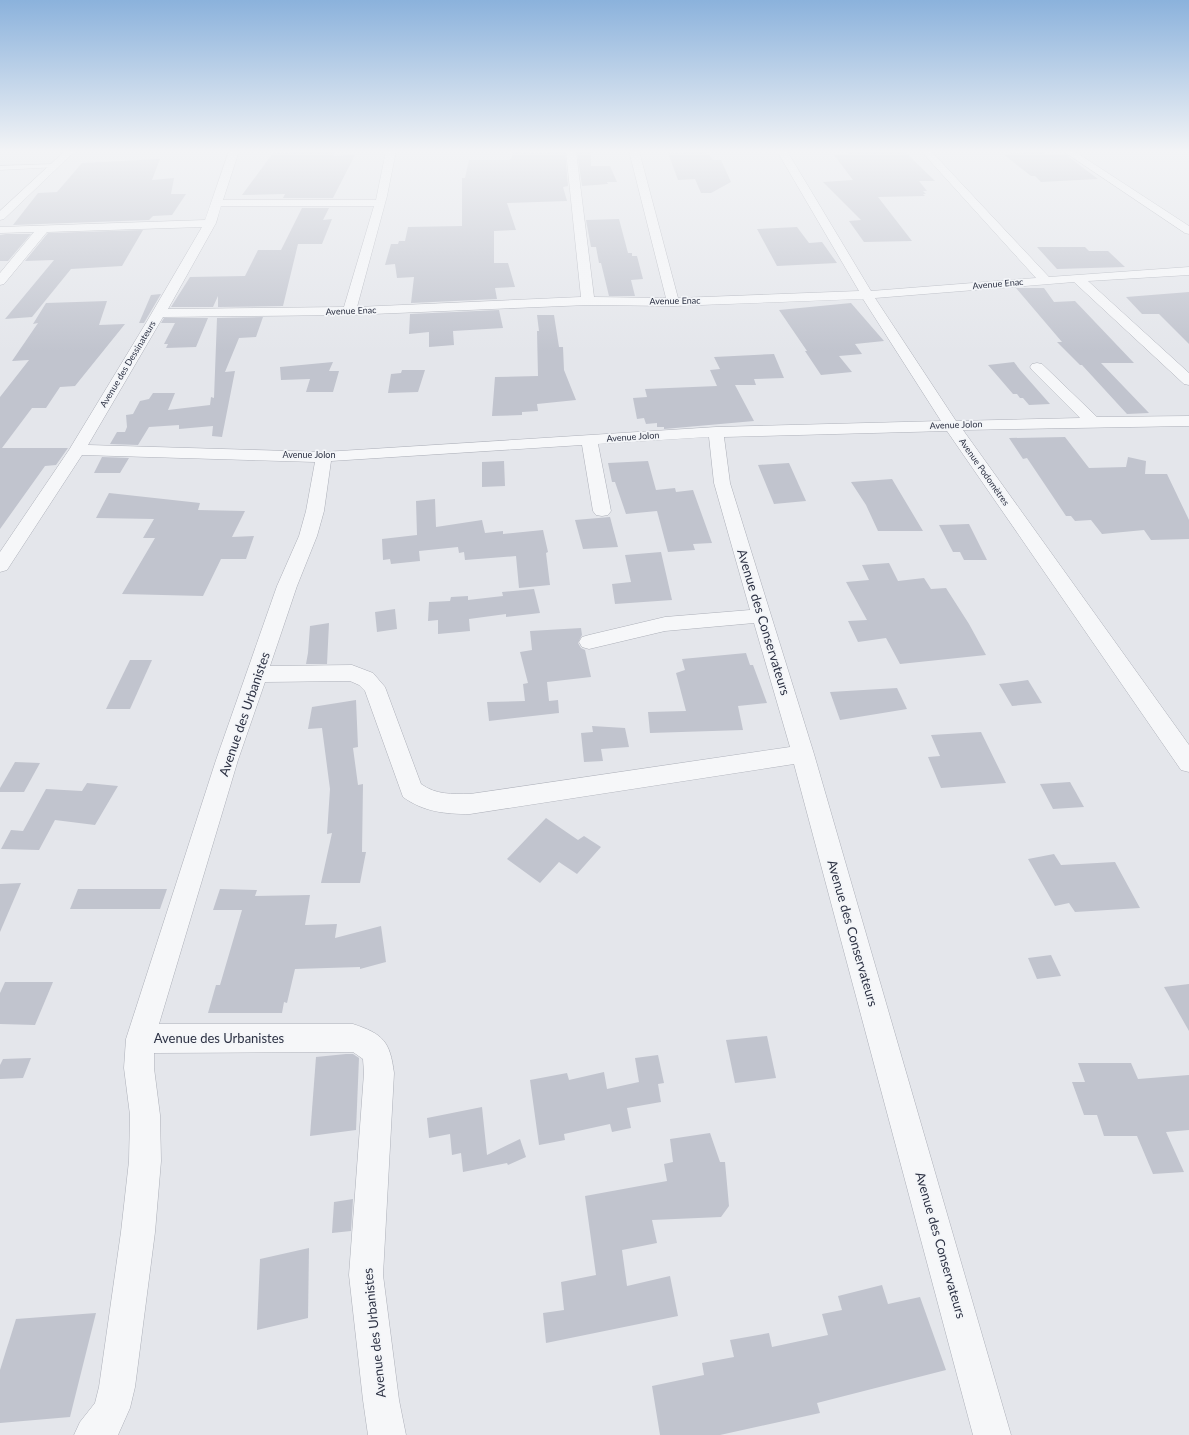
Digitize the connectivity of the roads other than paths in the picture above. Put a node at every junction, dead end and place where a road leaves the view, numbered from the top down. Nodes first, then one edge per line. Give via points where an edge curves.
1 (212, 218) edge
2 (376, 218) edge
3 (579, 218) edge
4 (651, 218) edge
5 (822, 218) edge
6 (988, 218) edge
7 (1171, 218) edge
8 (210, 223) junction
9 (43, 229) junction
10 (0, 230) edge
11 (1189, 230) edge
12 (1189, 271) edge
13 (1077, 278) junction
14 (1045, 280) junction
15 (0, 281) edge
16 (867, 295) junction
17 (588, 302) junction
18 (673, 302) junction
19 (349, 312) junction
20 (159, 313) junction
21 (1037, 367) dead end
22 (1189, 382) edge
23 (1189, 421) edge
24 (1093, 422) junction
25 (952, 426) junction
26 (716, 432) junction
27 (589, 440) junction
28 (77, 450) junction
29 (324, 456) junction
30 (602, 511) dead end
31 (0, 566) edge
32 (762, 616) junction
33 (589, 642) dead end
34 (257, 674) junction
35 (803, 754) junction
36 (1189, 763) edge
37 (140, 1039) junction
38 (93, 1435) edge
39 (387, 1435) edge
40 (992, 1435) edge

1 - 8 street, Avenue des Dessinateurs
2 - 19 street
3 - 17 street
4 - 18 street
5 - 16 street, Avenue Podomètres
6 - 14 street
7 - 11 street
8 - 9 street
8 - 20 street, Avenue des Dessinateurs
9 - 10 street
9 - 15 street
12 - 13 street, Avenue Enac
13 - 14 street, Avenue Enac
13 - 22 street
14 - 16 street, Avenue Enac
16 - 18 street, Avenue Enac
16 - 25 street, Avenue Podomètres
17 - 18 street, Avenue Enac
17 - 19 street, Avenue Enac
19 - 20 street, Avenue Enac
20 - 28 street, Avenue des Dessinateurs
21 - 24 street
23 - 24 street, Avenue Jolon
24 - 25 street, Avenue Jolon
25 - 26 street, Avenue Jolon
25 - 36 street, Avenue Podomètres
26 - 27 street, Avenue Jolon
26 - 32 street, Avenue des Conservateurs via 722,483
27 - 29 street, Avenue Jolon
27 - 30 street
28 - 29 street, Avenue Jolon
28 - 31 street, Avenue des Dessinateurs
29 - 34 street, Avenue des Urbanistes via 308,536 287,586
32 - 33 street via 665,624
32 - 35 street, Avenue des Conservateurs
34 - 35 street via 352,673 366,679 374,687 411,790 423,799 442,804 470,804
34 - 37 street, Avenue des Urbanistes
35 - 40 street, Avenue des Conservateurs
37 - 38 street via 139,1068 145,1115 145,1161 138,1232 112,1411
37 - 39 street, Avenue des Urbanistes via 353,1038 366,1042 373,1048 378,1057 379,1073 366,1275 380,1400

